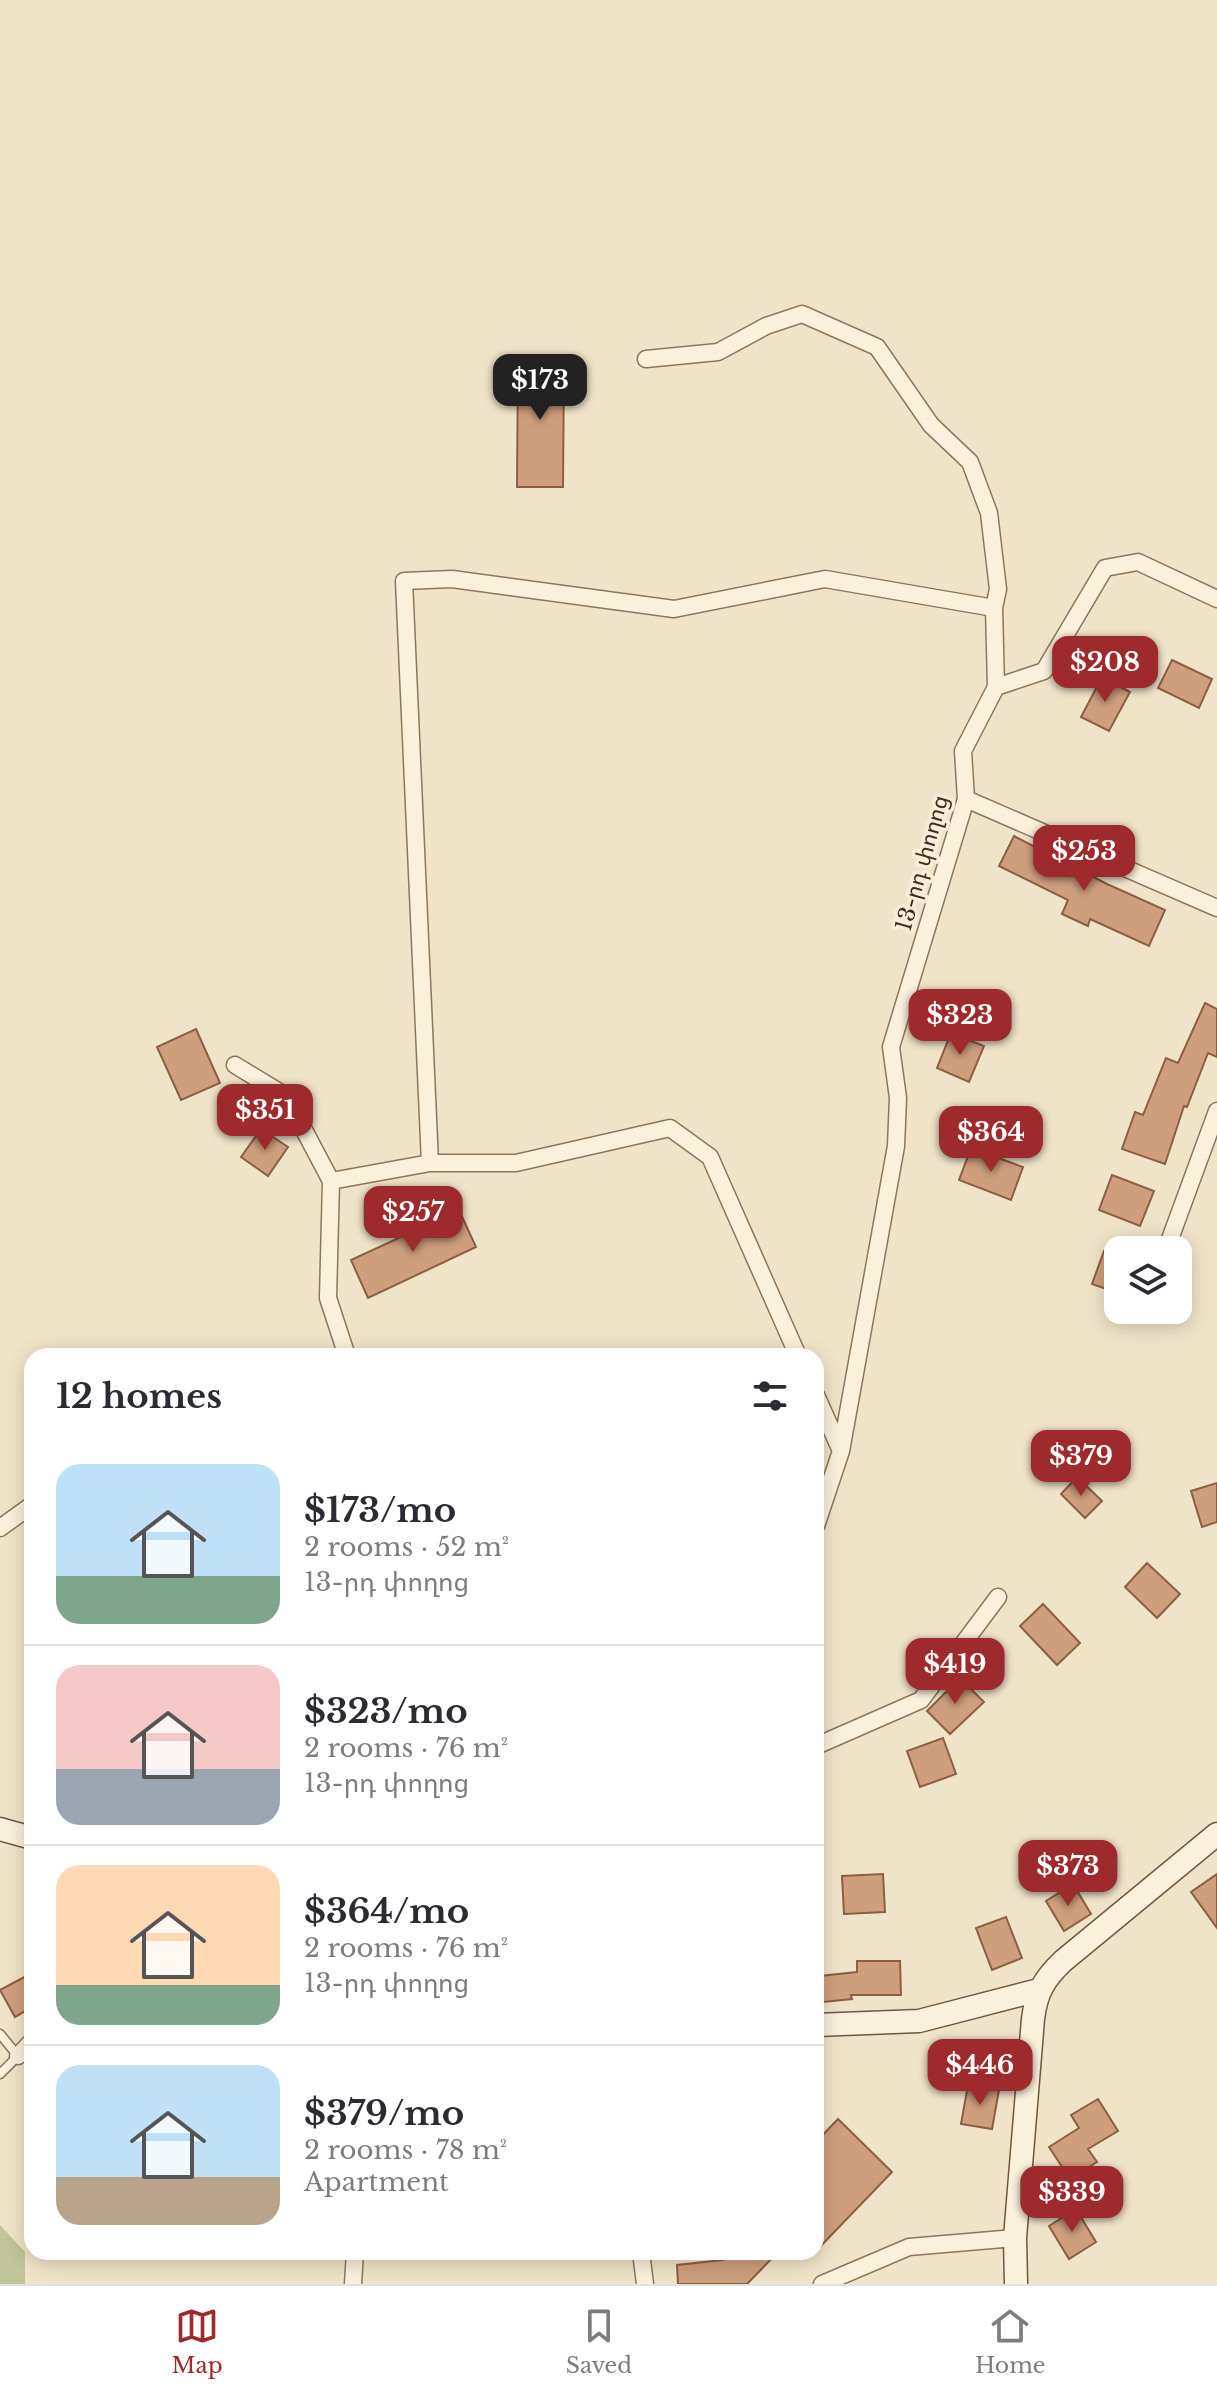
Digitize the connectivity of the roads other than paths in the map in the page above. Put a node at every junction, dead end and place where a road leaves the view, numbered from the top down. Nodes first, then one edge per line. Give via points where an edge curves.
1 (646, 359) dead end
2 (1217, 599) edge
3 (994, 608) junction
4 (996, 687) junction
5 (966, 799) junction
6 (1217, 908) edge
7 (235, 1065) dead end
8 (1217, 1111) edge
9 (430, 1163) junction
10 (331, 1181) junction
11 (1171, 1236) edge
12 (344, 1348) edge
13 (794, 1348) edge
14 (824, 1413) edge
15 (841, 1451) junction
16 (824, 1502) edge
17 (24, 1511) edge
18 (0, 1528) edge
19 (998, 1597) dead end
20 (824, 1742) edge
21 (0, 1829) edge
22 (1217, 1834) edge
23 (24, 1836) edge
24 (1039, 1990) junction
25 (824, 2025) edge
26 (0, 2034) edge
27 (24, 2050) edge
28 (18, 2056) junction
29 (0, 2074) edge
30 (1015, 2238) junction
31 (354, 2260) edge
32 (642, 2260) edge
33 (353, 2284) edge
34 (645, 2284) edge
35 (822, 2284) edge
36 (1016, 2284) edge

1 - 3 street, 13-րդ փողոց via 718,352 802,314 877,347 931,425 970,462 989,513 998,589
2 - 4 street via 1138,562 1105,568 1044,671
3 - 4 street, 13-րդ փողոց
3 - 9 street via 825,579 674,609 452,579 404,581
4 - 5 street, 13-րդ փողոց via 963,751
5 - 6 street
5 - 15 street, 13-րդ փողոց via 891,1047 898,1098 896,1146
7 - 10 street via 286,1096
8 - 11 street
9 - 10 street
9 - 13 street via 516,1163 670,1128 710,1157
10 - 12 street via 328,1298
14 - 15 street
15 - 16 street, 13-րդ փողոց
17 - 18 street
19 - 20 street via 921,1700
21 - 23 main road
22 - 24 main road via 1063,1961
24 - 25 main road via 919,2021
24 - 30 main road
26 - 28 lane
27 - 28 street
28 - 29 lane
30 - 35 street via 909,2247
30 - 36 main road
31 - 33 street
32 - 34 street

